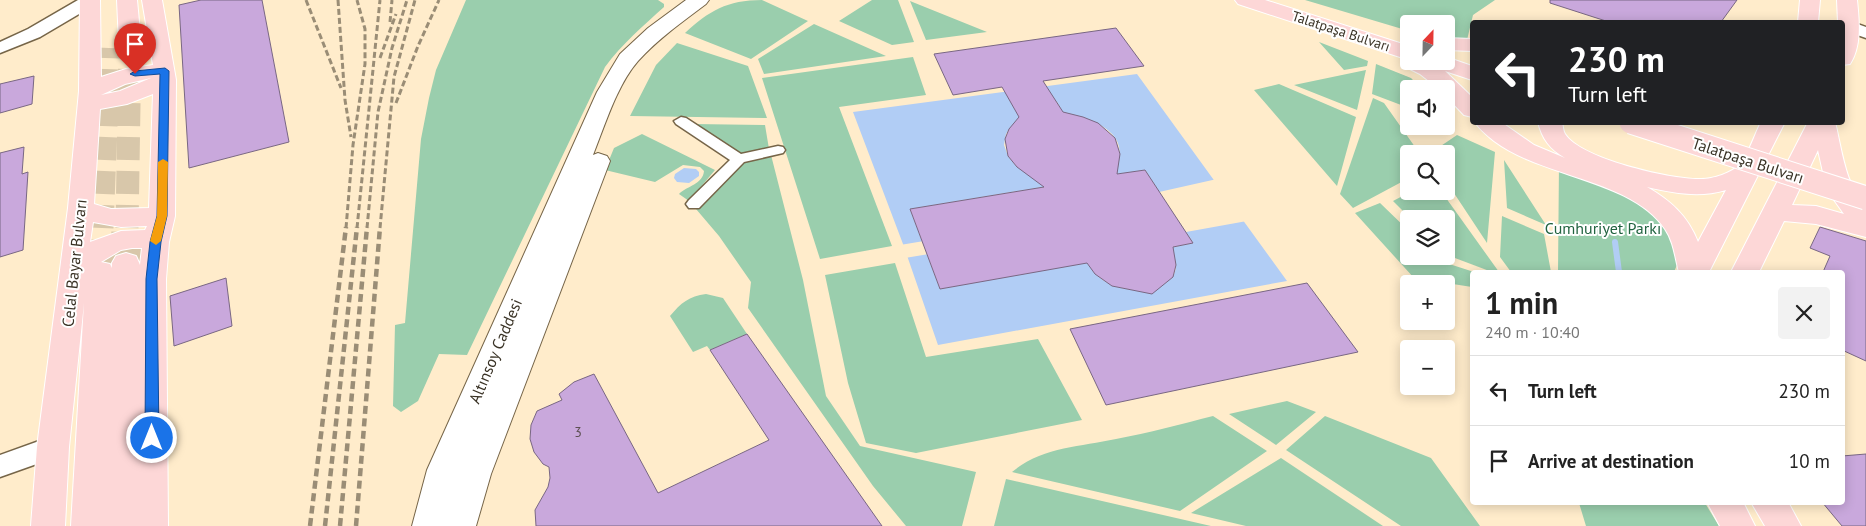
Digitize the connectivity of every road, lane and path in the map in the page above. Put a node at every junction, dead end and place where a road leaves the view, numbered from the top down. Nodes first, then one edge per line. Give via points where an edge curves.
1 (90, 0) edge
2 (106, 0) edge
3 (127, 0) edge
4 (152, 0) edge
5 (699, 0) edge
6 (722, 0) edge
7 (1245, 0) edge
8 (1270, 0) edge
9 (1810, 0) edge
10 (1847, 0) edge
11 (1808, 20) edge
12 (1857, 30) edge
13 (1400, 38) edge
14 (1378, 39) junction
15 (130, 43) tunnel mouth
16 (1400, 43) edge
17 (0, 48) edge
18 (109, 48) tunnel mouth
19 (1400, 49) edge
20 (1455, 51) edge
21 (1845, 53) edge
22 (1400, 54) edge
23 (1455, 59) edge
24 (1455, 62) edge
25 (1470, 63) edge
26 (1429, 70) edge
27 (165, 75) junction
28 (89, 97) junction
29 (1470, 108) edge
30 (682, 122) dead end
31 (1490, 125) edge
32 (1550, 125) edge
33 (1640, 125) edge
34 (1670, 125) edge
35 (1820, 125) edge
36 (1823, 125) edge
37 (1762, 129) edge
38 (778, 150) dead end
39 (740, 159) junction
40 (1750, 169) junction
41 (579, 180) junction
42 (1866, 187) edge
43 (1866, 198) edge
44 (694, 204) dead end
45 (81, 208) junction
46 (1776, 212) junction
47 (1866, 216) edge
48 (1866, 228) edge
49 (159, 229) junction
50 (100, 268) junction
51 (1693, 270) edge
52 (1695, 270) edge
53 (1746, 270) edge
54 (53, 447) junction
55 (0, 466) edge
56 (1726, 505) edge
57 (1770, 505) edge
58 (48, 526) edge
59 (88, 526) edge
60 (120, 526) edge
61 (151, 526) edge
62 (429, 526) edge
63 (459, 526) edge
64 (1738, 526) edge
65 (1784, 526) edge

1 - 17 street via 34,33
1 - 28 main road, Celal Bayar Bulvarı
2 - 18 main road
3 - 15 main road
4 - 27 main road
5 - 41 street, Altınsoy Caddesi via 655,32 628,59 608,92
6 - 41 street, Altınsoy Caddesi via 669,37 642,66
7 - 14 main road, Talatpaşa Bulvarı
8 - 14 main road, Talatpaşa Bulvarı
9 - 11 main road
10 - 12 main road
12 - 21 main road
13 - 14 main road
14 - 16 main road, Talatpaşa Bulvarı
14 - 19 main road, Talatpaşa Bulvarı
14 - 22 main road
20 - 25 main road
23 - 25 main road
24 - 25 main road
26 - 29 main road
27 - 28 main road via 130,96 106,102
27 - 49 main road
28 - 45 main road, Celal Bayar Bulvarı
30 - 39 street
31 - 51 main road via 1509,141 1539,157 1640,193 1659,206 1676,224 1687,245
32 - 40 main road via 1551,134 1558,142 1581,157 1649,180 1699,188 1728,183
33 - 43 main road, Talatpaşa Bulvarı, bridge
34 - 42 main road, Talatpaşa Bulvarı
35 - 46 main road
36 - 47 main road via 1840,190 1850,206
37 - 40 main road
38 - 39 street
39 - 44 street
40 - 52 main road
41 - 62 street, Altınsoy Caddesi via 444,470
41 - 63 street, Altınsoy Caddesi via 474,474
45 - 49 main road
45 - 50 main road, Celal Bayar Bulvarı
46 - 48 main road via 1816,215
46 - 53 main road
49 - 50 main road via 104,245 92,253
49 - 61 main road via 152,279
50 - 54 main road, Celal Bayar Bulvarı
50 - 59 main road, Celal Bayar Bulvarı
50 - 60 main road, Celal Bayar Bulvarı
54 - 55 street
54 - 58 main road, Celal Bayar Bulvarı
56 - 64 main road
57 - 65 main road

